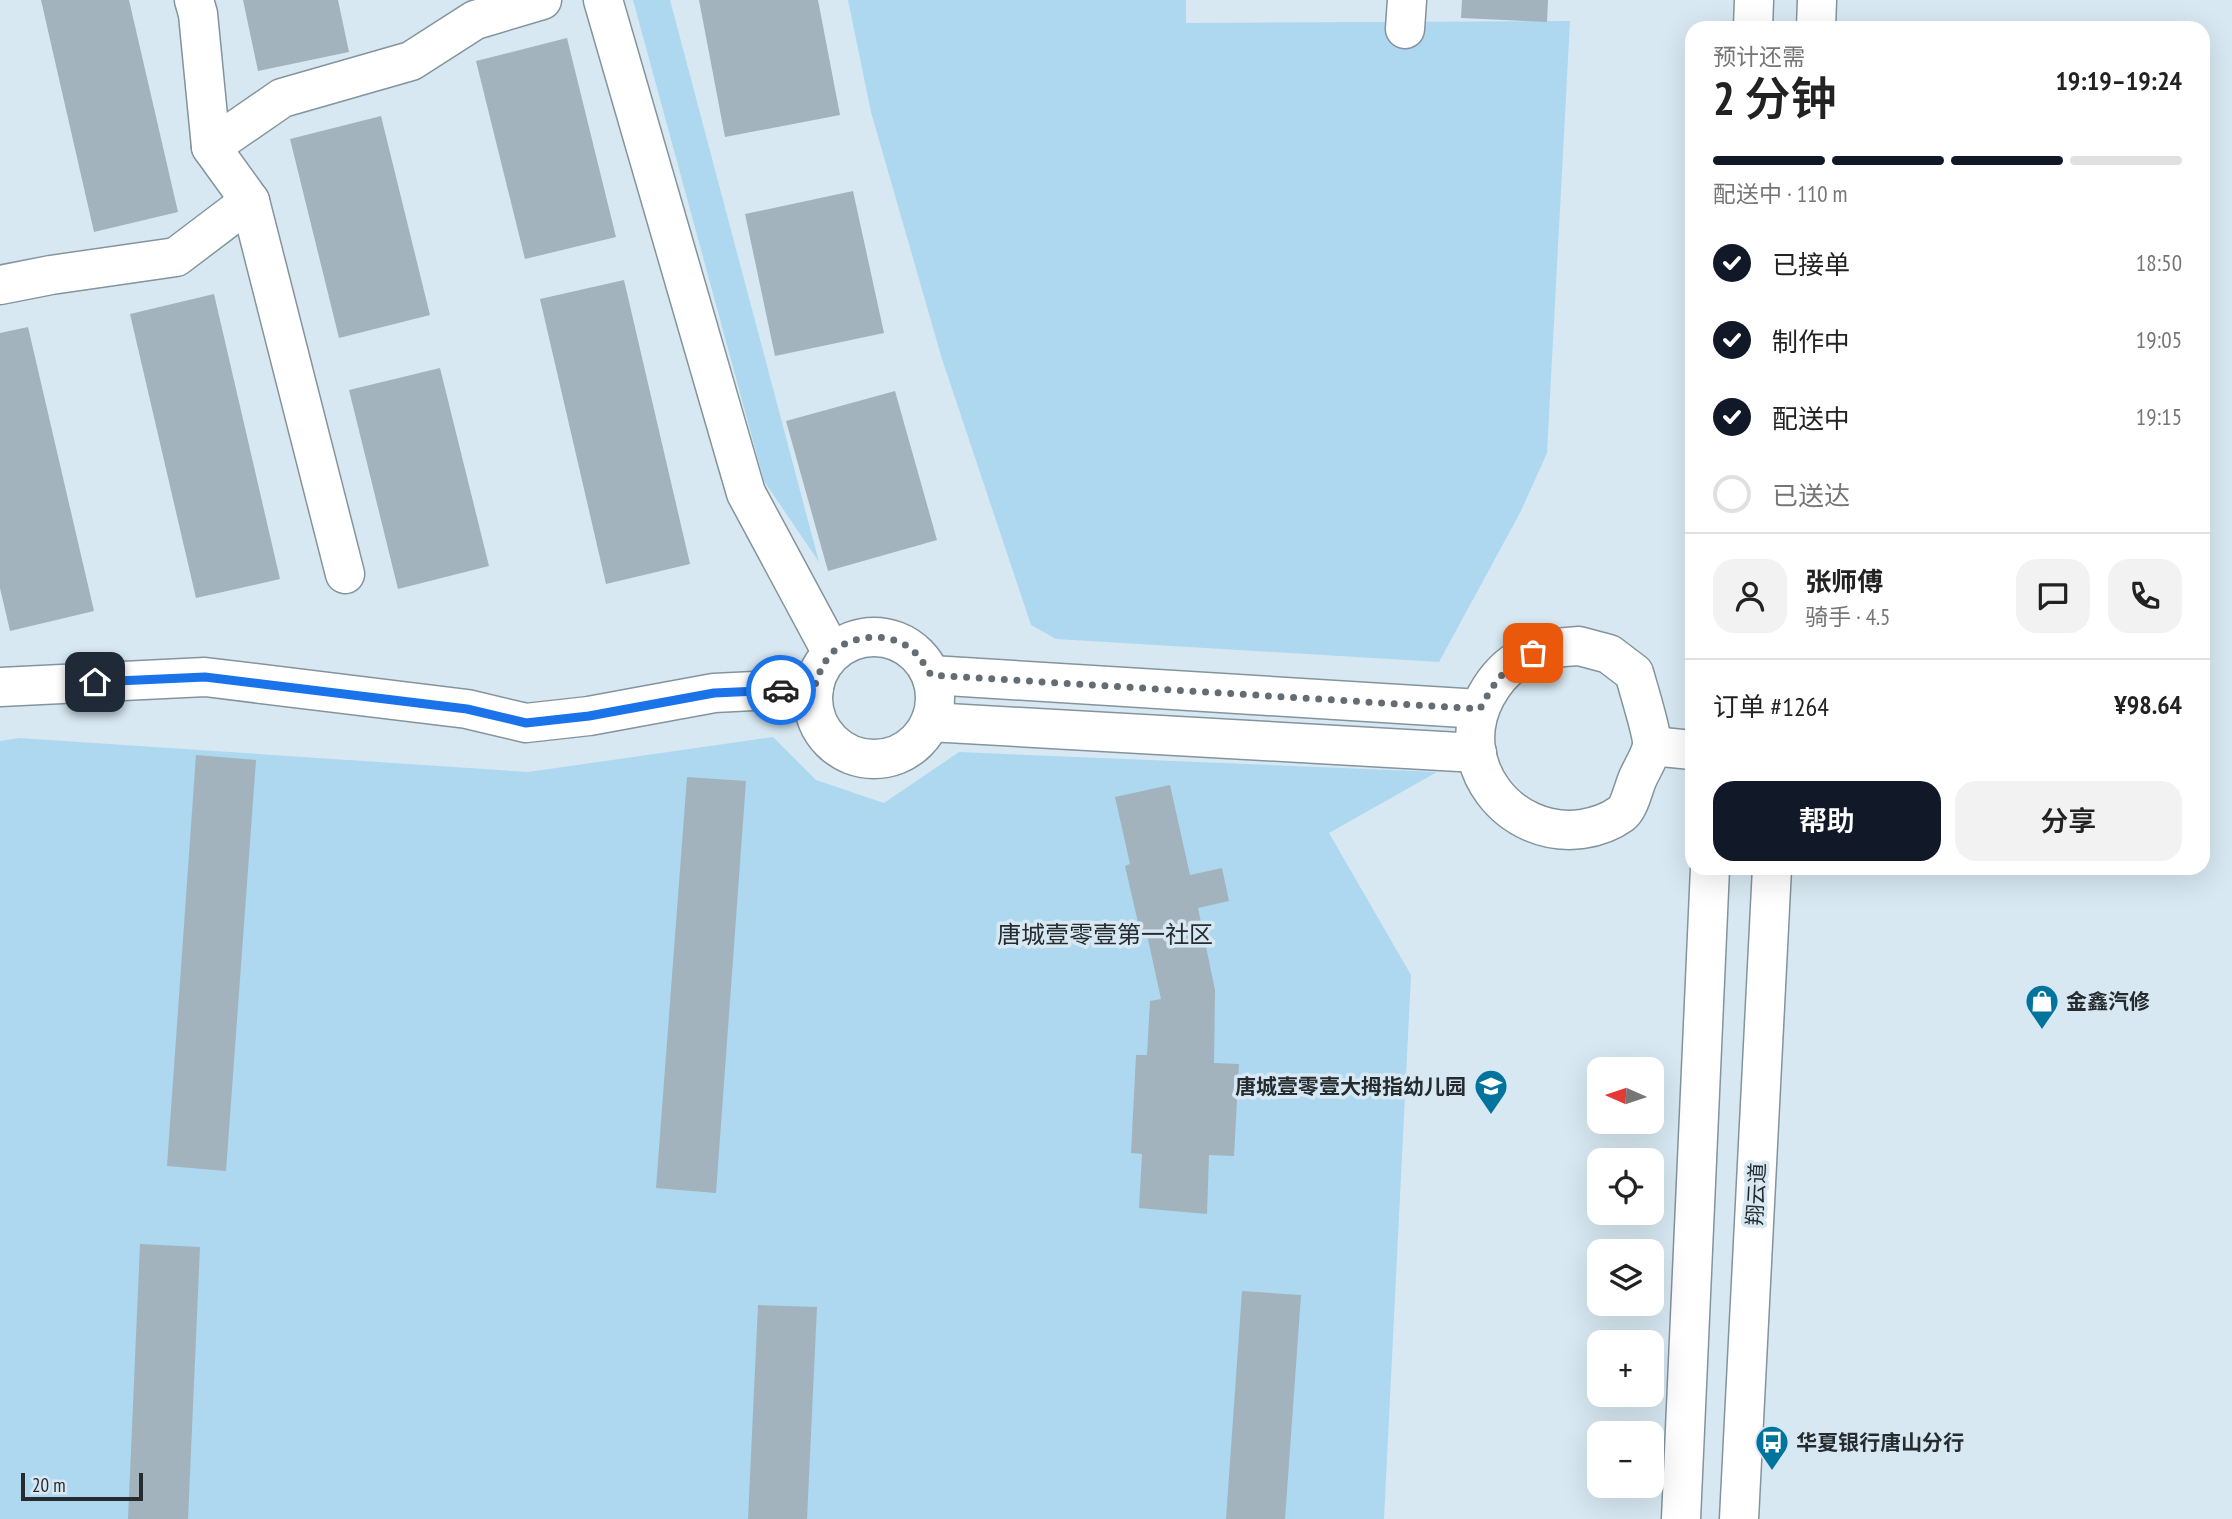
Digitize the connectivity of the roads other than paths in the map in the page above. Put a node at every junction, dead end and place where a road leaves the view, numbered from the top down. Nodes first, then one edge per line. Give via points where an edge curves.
1 (194, 0) edge
2 (542, 0) edge
3 (603, 0) edge
4 (1755, 0) edge
5 (1817, 0) edge
6 (1754, 21) edge
7 (1816, 21) edge
8 (211, 147) junction
9 (250, 201) junction
10 (0, 285) edge
11 (345, 574) dead end
12 (832, 653) junction
13 (931, 675) junction
14 (0, 687) edge
15 (814, 688) junction
16 (1480, 709) junction
17 (930, 722) junction
18 (1652, 746) junction
19 (1685, 749) edge
20 (1477, 753) junction
21 (1710, 875) edge
22 (1772, 875) edge
23 (1681, 1519) edge
24 (1739, 1519) edge

1 - 8 main road
2 - 8 main road via 475,20 411,61 282,98
3 - 12 main road via 746,493
4 - 6 main road
5 - 7 main road
8 - 9 main road
9 - 10 main road via 176,257
9 - 11 main road
12 - 13 main road via 848,642 887,638 906,645
12 - 15 main road
13 - 16 main road
13 - 17 main road via 935,691
14 - 15 main road via 205,677 467,709 526,723 714,693
15 - 17 main road via 814,708 821,727 833,743 850,754 888,758 920,738
16 - 18 main road via 1495,681 1518,659 1548,647 1579,646 1609,654 1634,673
16 - 20 main road
17 - 20 main road
18 - 19 main road
18 - 20 main road via 1623,813 1595,827 1564,831 1533,824 1506,807 1487,783
21 - 23 main road
22 - 24 main road, 翔云道

